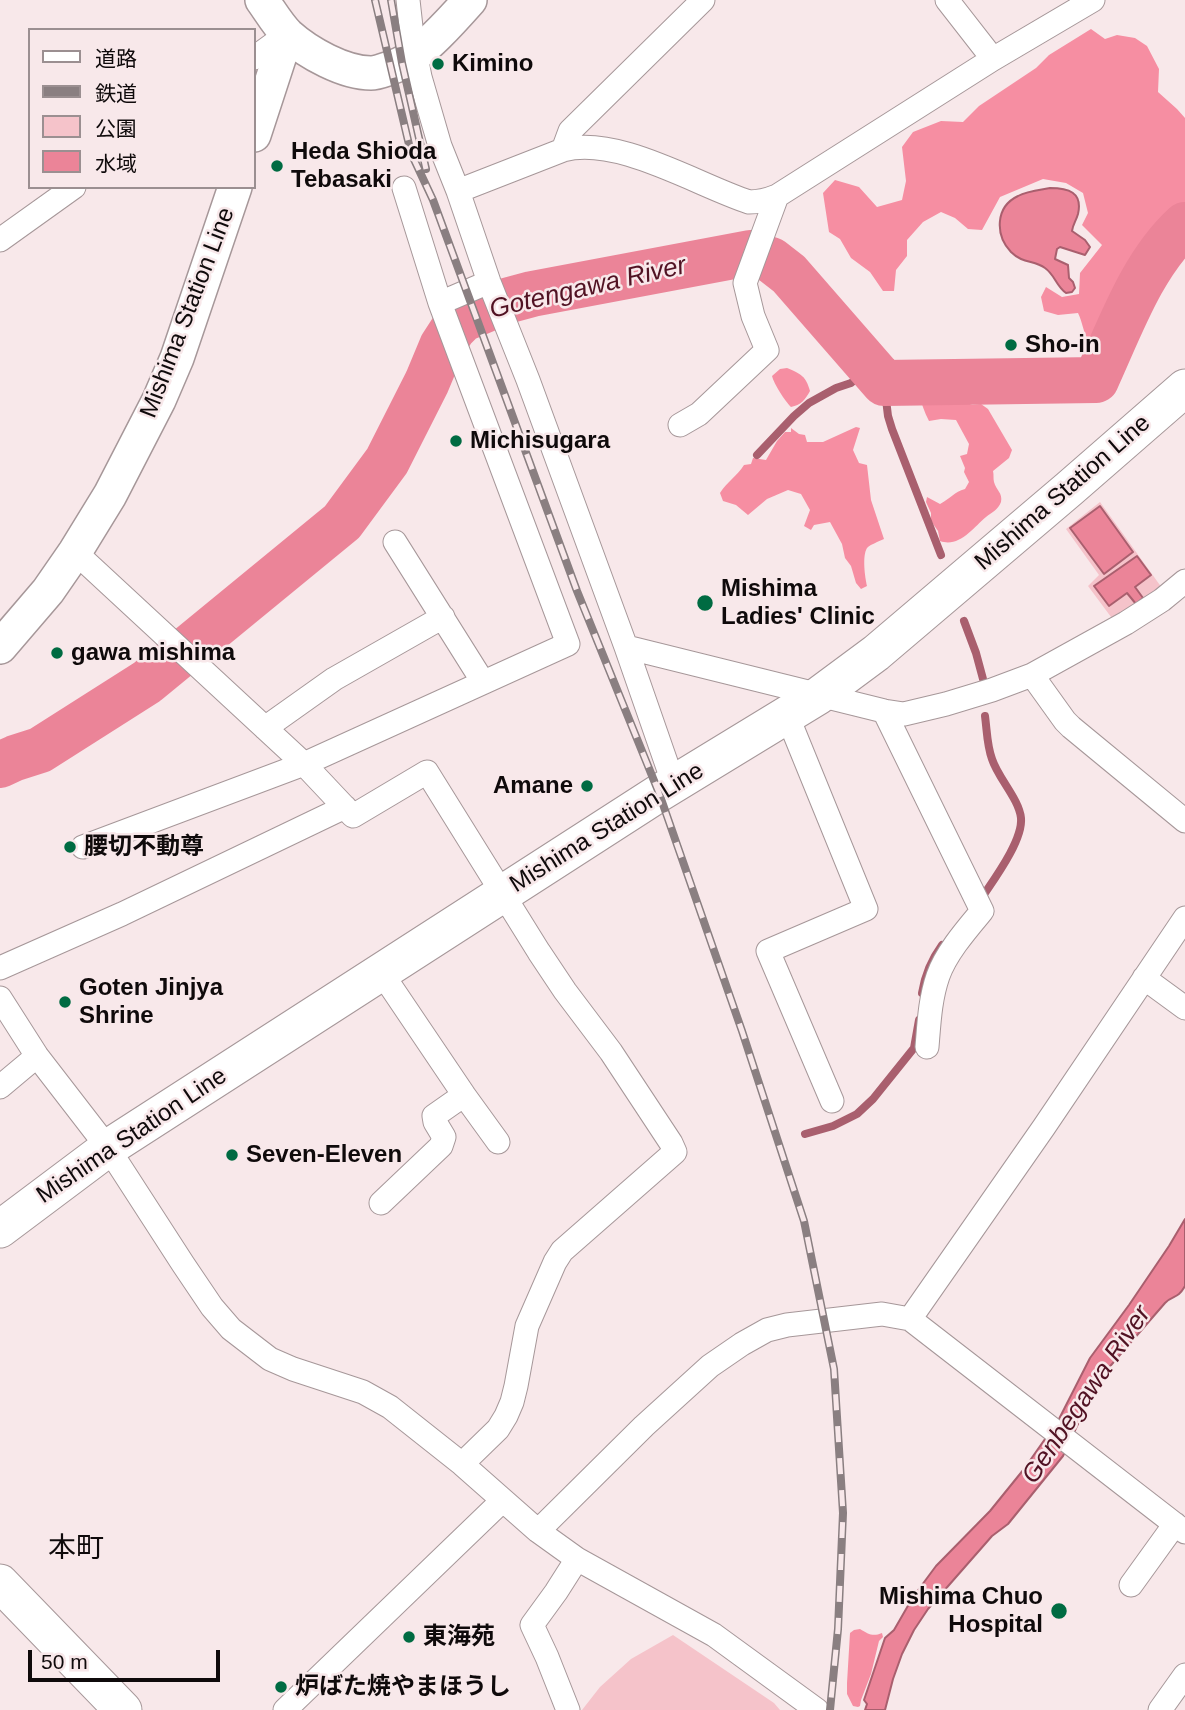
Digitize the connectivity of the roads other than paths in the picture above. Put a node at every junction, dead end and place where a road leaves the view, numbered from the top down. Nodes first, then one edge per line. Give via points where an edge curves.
1 (262, 0) edge
2 (408, 0) edge
3 (470, 0) edge
4 (703, 0) edge
5 (947, 0) edge
6 (1093, 0) edge
7 (287, 34) junction
8 (416, 53) junction
9 (256, 57) edge
10 (993, 59) junction
11 (256, 129) edge
12 (563, 150) junction
13 (404, 188) dead end
14 (71, 189) edge
15 (234, 189) edge
16 (458, 191) junction
17 (776, 196) junction
18 (0, 240) edge
19 (491, 286) junction
20 (440, 303) junction
21 (1185, 388) edge
22 (680, 425) dead end
23 (395, 542) dead end
24 (75, 552) junction
25 (1185, 582) edge
26 (443, 617) junction
27 (626, 647) junction
28 (0, 648) edge
29 (1032, 676) junction
30 (484, 681) junction
31 (818, 696) junction
32 (884, 711) junction
33 (787, 715) junction
34 (265, 728) junction
35 (304, 764) junction
36 (674, 785) junction
37 (345, 807) junction
38 (1185, 821) edge
39 (83, 847) dead end
40 (503, 894) junction
41 (1185, 918) edge
42 (0, 968) edge
43 (381, 972) junction
44 (1144, 978) junction
45 (0, 998) edge
46 (1185, 1008) edge
47 (928, 1047) dead end
48 (37, 1056) junction
49 (0, 1087) edge
50 (464, 1095) junction
51 (832, 1101) dead end
52 (498, 1142) dead end
53 (108, 1148) junction
54 (381, 1203) dead end
55 (0, 1228) edge
56 (910, 1320) junction
57 (462, 1464) junction
58 (503, 1500) junction
59 (1180, 1528) edge
60 (538, 1531) junction
61 (577, 1559) junction
62 (0, 1583) edge
63 (1131, 1585) dead end
64 (1185, 1675) edge
65 (123, 1710) edge
66 (285, 1710) edge
67 (568, 1710) edge
68 (817, 1710) edge
69 (1160, 1710) edge

1 - 7 main road
2 - 8 street
3 - 8 main road
4 - 12 street via 570,131
5 - 10 street
6 - 10 street
7 - 8 main road via 315,54 355,71 374,73
7 - 9 street
7 - 11 main road
8 - 16 street via 432,120
10 - 17 street
12 - 16 street
12 - 17 street via 585,146 619,151 749,202
13 - 20 street
14 - 18 street
15 - 24 main road, Mishima Station Line via 159,400
16 - 19 street
17 - 22 street via 745,283 766,350 699,414
19 - 20 street
19 - 27 street
20 - 30 street via 568,644
21 - 31 main road, Mishima Station Line via 876,653
23 - 26 street
24 - 28 main road, Mishima Station Line
24 - 34 street
25 - 29 street via 1126,623
26 - 30 street
26 - 34 street via 334,679
27 - 31 street
27 - 36 street
29 - 32 street via 947,704 904,713
29 - 38 street via 1071,727
30 - 35 street
31 - 32 street
31 - 33 main road, Mishima Station Line
32 - 47 street via 982,911 939,974 931,1000
33 - 36 main road, Mishima Station Line
33 - 51 street via 866,909 768,951
34 - 35 street
35 - 37 street
35 - 39 street
36 - 40 main road, Mishima Station Line
37 - 40 street via 353,816 428,772
37 - 42 street
40 - 43 main road, Mishima Station Line
40 - 57 street via 675,1152 562,1251 527,1326 506,1416
41 - 44 street
43 - 50 street
43 - 53 main road, Mishima Station Line
44 - 46 street
44 - 56 street
45 - 48 street
48 - 49 street
48 - 53 street
50 - 52 street
50 - 54 street via 434,1116 444,1137 440,1146
53 - 55 main road, Mishima Station Line
53 - 57 street via 231,1329 270,1359 363,1392 390,1407
56 - 59 street
56 - 60 street via 882,1314 787,1325 742,1344 710,1366 644,1426
57 - 58 street
58 - 60 street
58 - 66 street
59 - 63 street
60 - 61 street
61 - 67 street via 532,1625
61 - 68 street via 714,1635
62 - 65 main road
64 - 69 street

